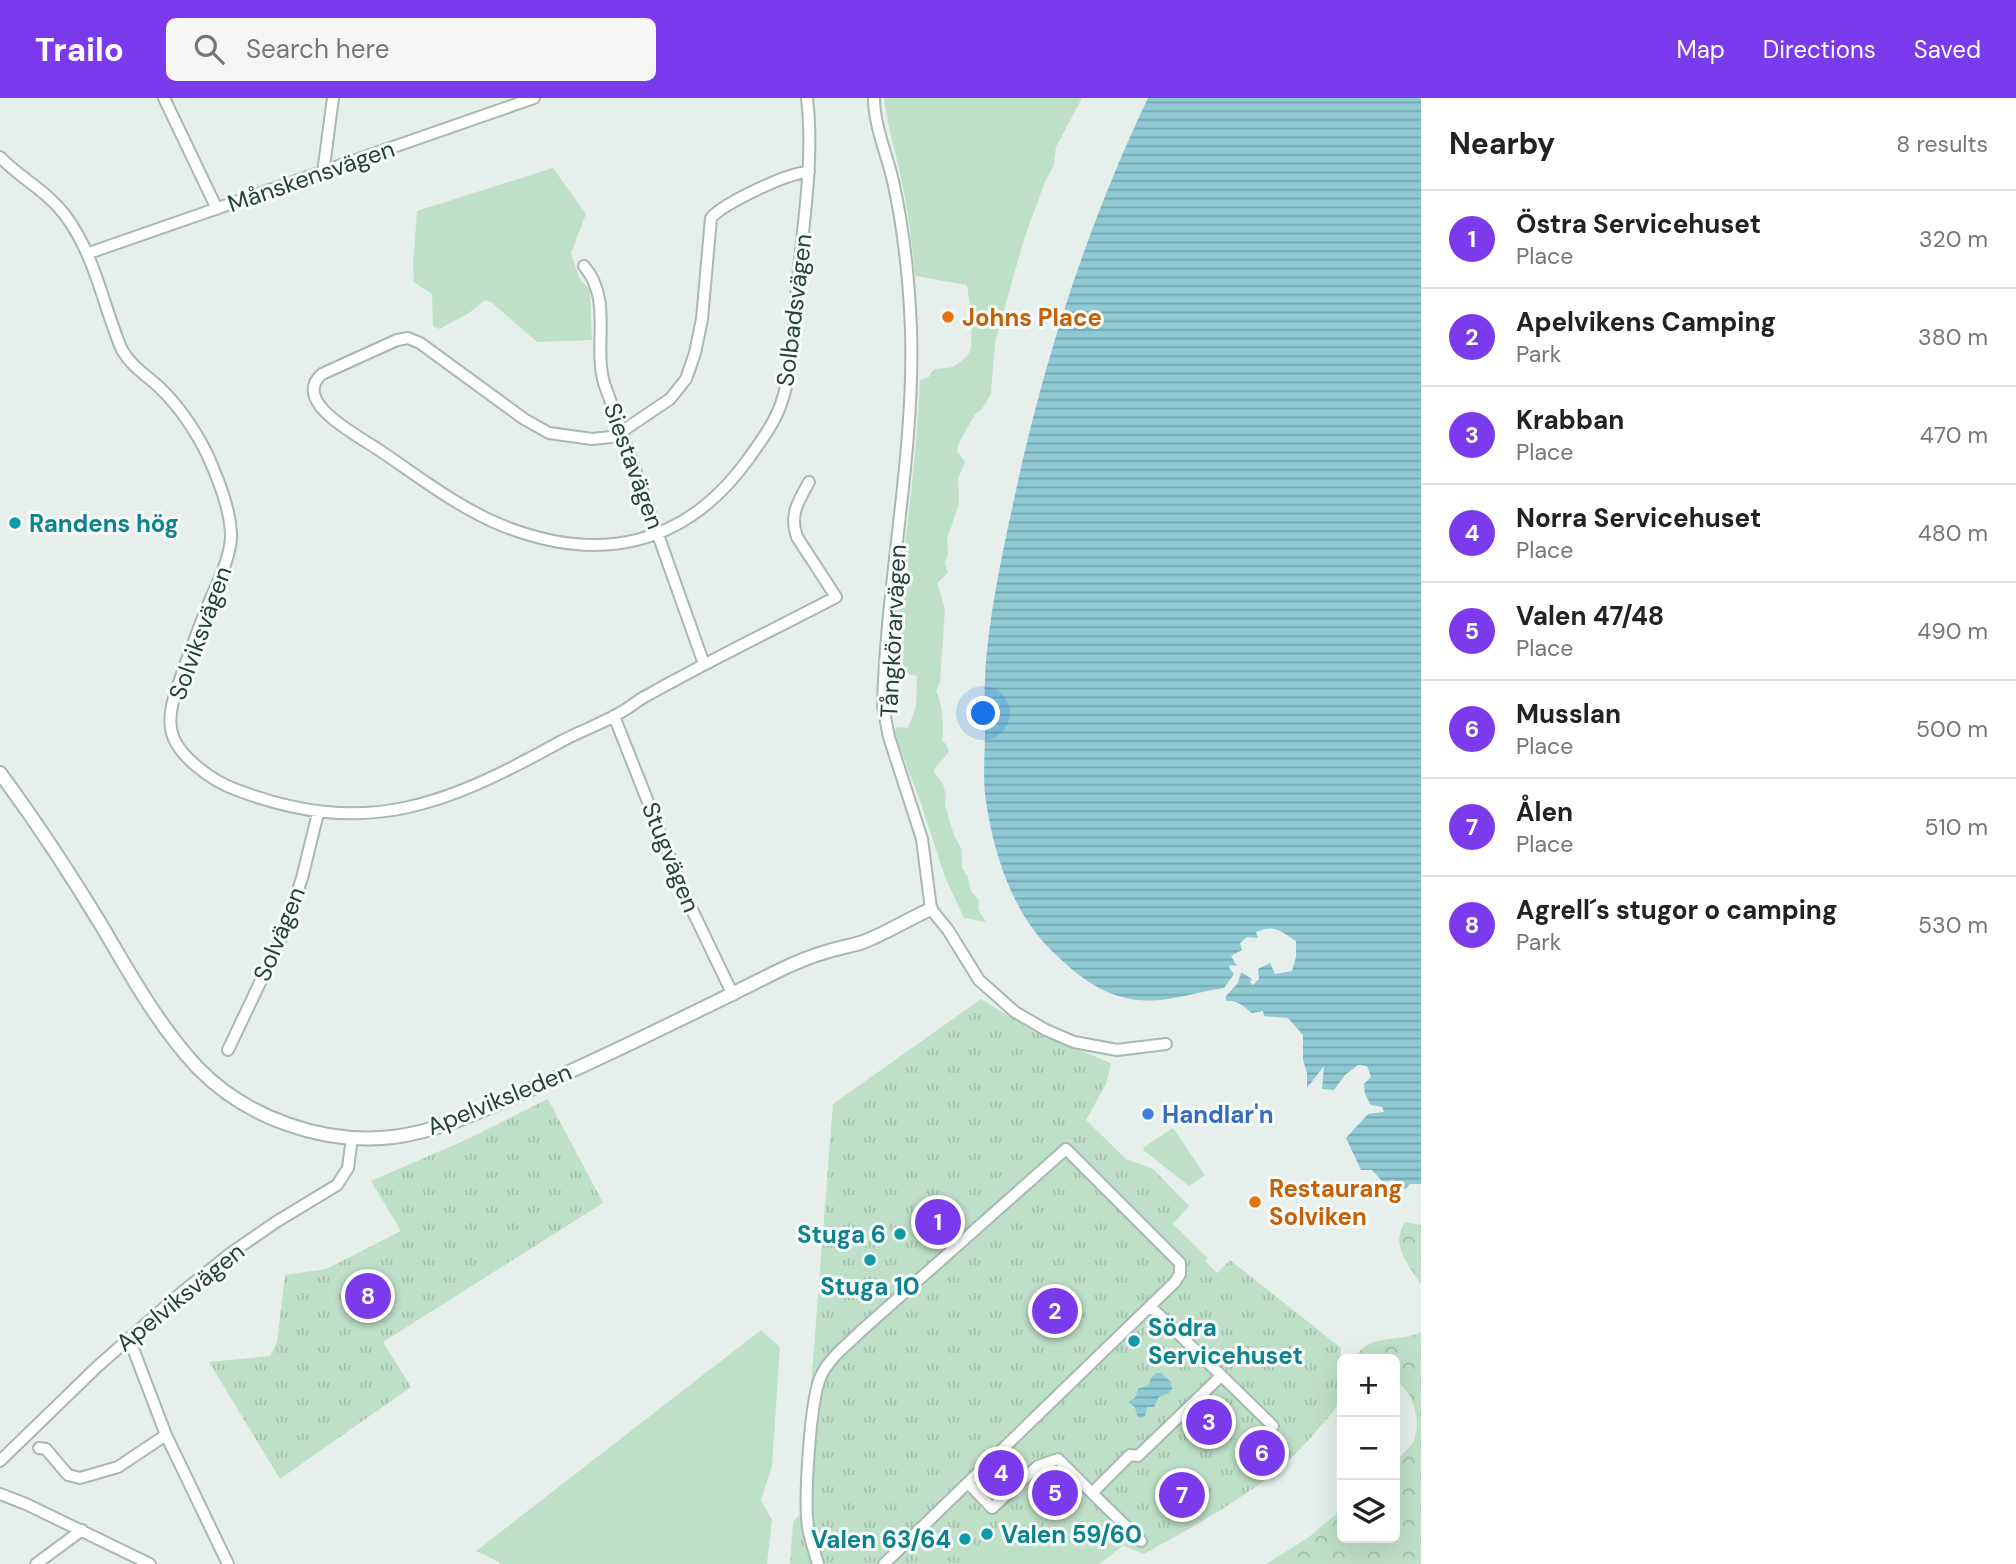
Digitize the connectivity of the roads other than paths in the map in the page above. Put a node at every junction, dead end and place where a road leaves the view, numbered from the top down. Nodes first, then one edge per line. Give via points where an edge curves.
1 (164, 98) edge
2 (333, 98) edge
3 (534, 98) edge
4 (807, 98) edge
5 (874, 98) edge
6 (0, 157) edge
7 (809, 172) junction
8 (323, 173) junction
9 (216, 209) junction
10 (89, 253) junction
11 (584, 266) dead end
12 (621, 432) junction
13 (809, 482) dead end
14 (659, 535) junction
15 (704, 664) junction
16 (614, 716) junction
17 (0, 773) edge
18 (318, 813) junction
19 (931, 909) junction
20 (733, 995) junction
21 (1166, 1044) dead end
22 (228, 1051) dead end
23 (352, 1138) junction
24 (1150, 1306) junction
25 (129, 1338) junction
26 (1221, 1376) junction
27 (1273, 1426) dead end
28 (166, 1434) junction
29 (39, 1448) dead end
30 (0, 1461) edge
31 (968, 1483) junction
32 (1092, 1493) junction
33 (0, 1494) edge
34 (82, 1530) junction
35 (1141, 1541) dead end
36 (36, 1564) edge
37 (150, 1564) edge
38 (228, 1564) edge
39 (818, 1564) edge
40 (884, 1564) edge

1 - 9 street
2 - 8 street
3 - 8 street, Månskensvägen
4 - 7 street, Solbadsvägen
5 - 19 street, Tångkörarvägen via 903,236 912,353 883,707 922,839
6 - 10 street, Solviksvägen via 49,196
7 - 12 street via 785,177 723,207 711,218 702,319 689,372 670,399
7 - 14 street, Solbadsvägen via 782,401 760,443 718,496
8 - 9 street, Månskensvägen
9 - 10 street, Månskensvägen
10 - 18 street, Solviksvägen via 122,350 195,432 230,525 229,550 174,701 170,726 174,739 200,769 223,785
11 - 12 street, Siestavägen via 598,292 601,373
12 - 14 street, Siestavägen
12 - 14 street, Solbadsvägen via 592,439 549,433 408,338 329,370 316,379 313,390 316,404 340,423 501,525 580,544
13 - 15 street, Solviksvägen via 794,511 794,527 836,597
14 - 15 street, Siestavägen
15 - 16 street, Solviksvägen
16 - 18 street, Solviksvägen via 448,797 378,813
16 - 20 street, Stugvägen via 684,893
17 - 23 street, Apelviksleden via 48,841 156,1016 198,1068 236,1098 276,1120
18 - 22 street, Solvägen via 284,932
19 - 20 street, Apelviksleden via 860,943 778,971
19 - 21 street via 979,980 1002,1003 1030,1021 1074,1042 1102,1048
20 - 23 street, Apelviksleden via 459,1120 411,1134
23 - 25 street, Apelviksvägen via 348,1168 337,1185 232,1253
24 - 26 street
24 - 31 street
24 - 39 street via 1175,1282 1180,1263 1066,1149 828,1363 815,1393 808,1477 808,1526
25 - 28 street
25 - 30 street, Apelviksvägen
26 - 27 street
26 - 32 street
28 - 29 street via 118,1467 80,1478 68,1475 46,1448
28 - 38 street
31 - 32 street via 992,1508 1038,1466 1058,1459
31 - 40 street
32 - 35 street
33 - 34 street
34 - 36 street
34 - 37 street

